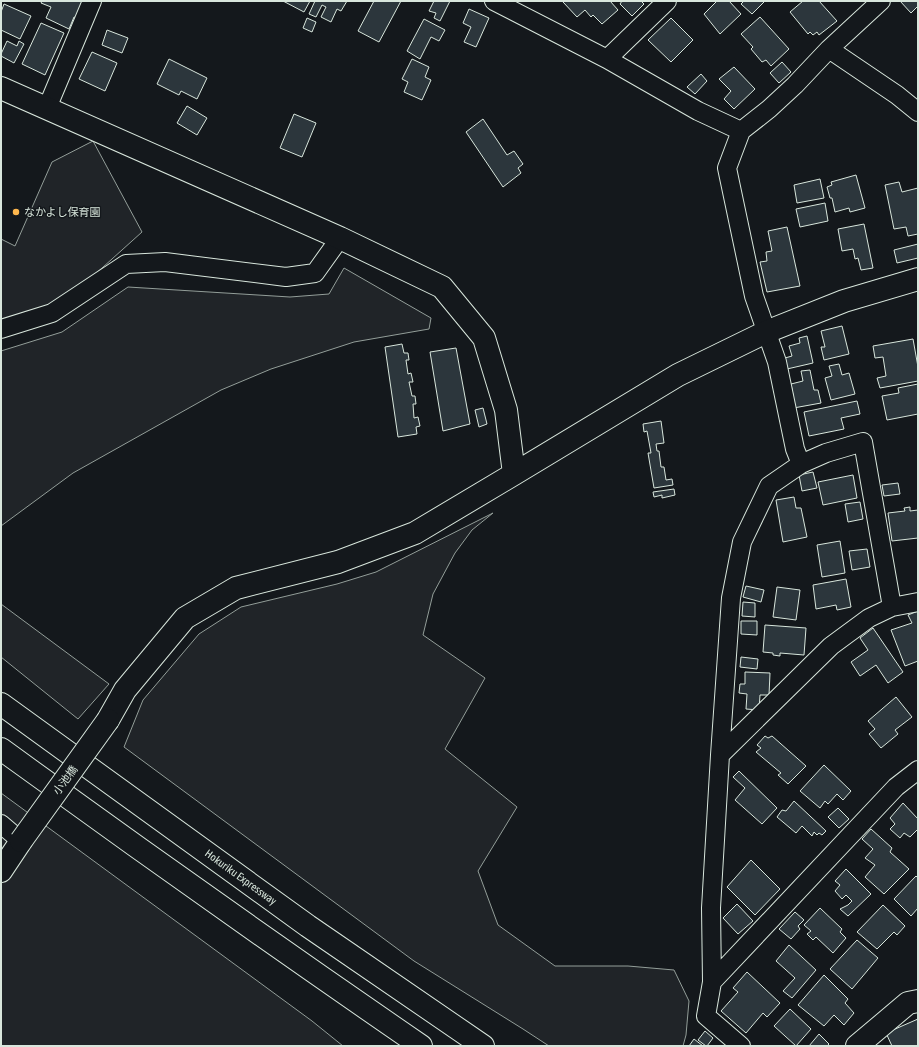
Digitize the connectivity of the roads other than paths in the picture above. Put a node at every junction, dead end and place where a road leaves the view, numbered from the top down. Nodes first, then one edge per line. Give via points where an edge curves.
1 (92, 1) edge
2 (494, 1) edge
3 (667, 1) edge
4 (881, 1) edge
5 (829, 49) junction
6 (607, 59) junction
7 (2, 92) edge
8 (47, 108) junction
9 (918, 112) edge
10 (741, 131) junction
11 (340, 238) junction
12 (918, 279) edge
13 (1, 329) edge
14 (766, 332) junction
15 (801, 464) junction
16 (514, 474) junction
17 (918, 602) edge
18 (892, 607) junction
19 (1, 704) edge
20 (1, 749) edge
21 (720, 755) junction
22 (918, 770) edge
23 (1, 824) edge
24 (21, 841) junction
25 (1, 871) edge
26 (712, 982) junction
27 (918, 1002) edge
28 (421, 1046) edge
29 (483, 1046) edge
30 (742, 1046) edge
31 (857, 1046) edge

1 - 8 street
2 - 6 street
3 - 6 street
4 - 5 street
5 - 9 street
5 - 10 street via 795,85
6 - 10 street via 698,111
7 - 8 main road
8 - 11 main road
10 - 14 street via 727,168 754,296
11 - 13 street via 315,272 286,277 165,262 126,264 52,313
11 - 16 main road via 442,287 484,338 506,410
12 - 14 main road, 小池橋 via 844,301
14 - 15 street via 777,362
14 - 16 main road, 小池橋 via 678,375
15 - 18 street via 826,453 863,442
15 - 21 street via 769,486 742,542 731,598
16 - 24 main road, 小池橋, bridge via 415,533 338,562 236,588 185,618 125,690 108,720
17 - 18 street
18 - 21 street via 869,618 831,646
19 - 29 main road, Hokuriku Expressway via 308,926
20 - 28 main road via 275,946
21 - 26 street via 711,908
22 - 26 street via 896,787
23 - 24 street
24 - 25 main road, 小池橋
26 - 30 street via 706,1016
27 - 31 main road via 908,1003

